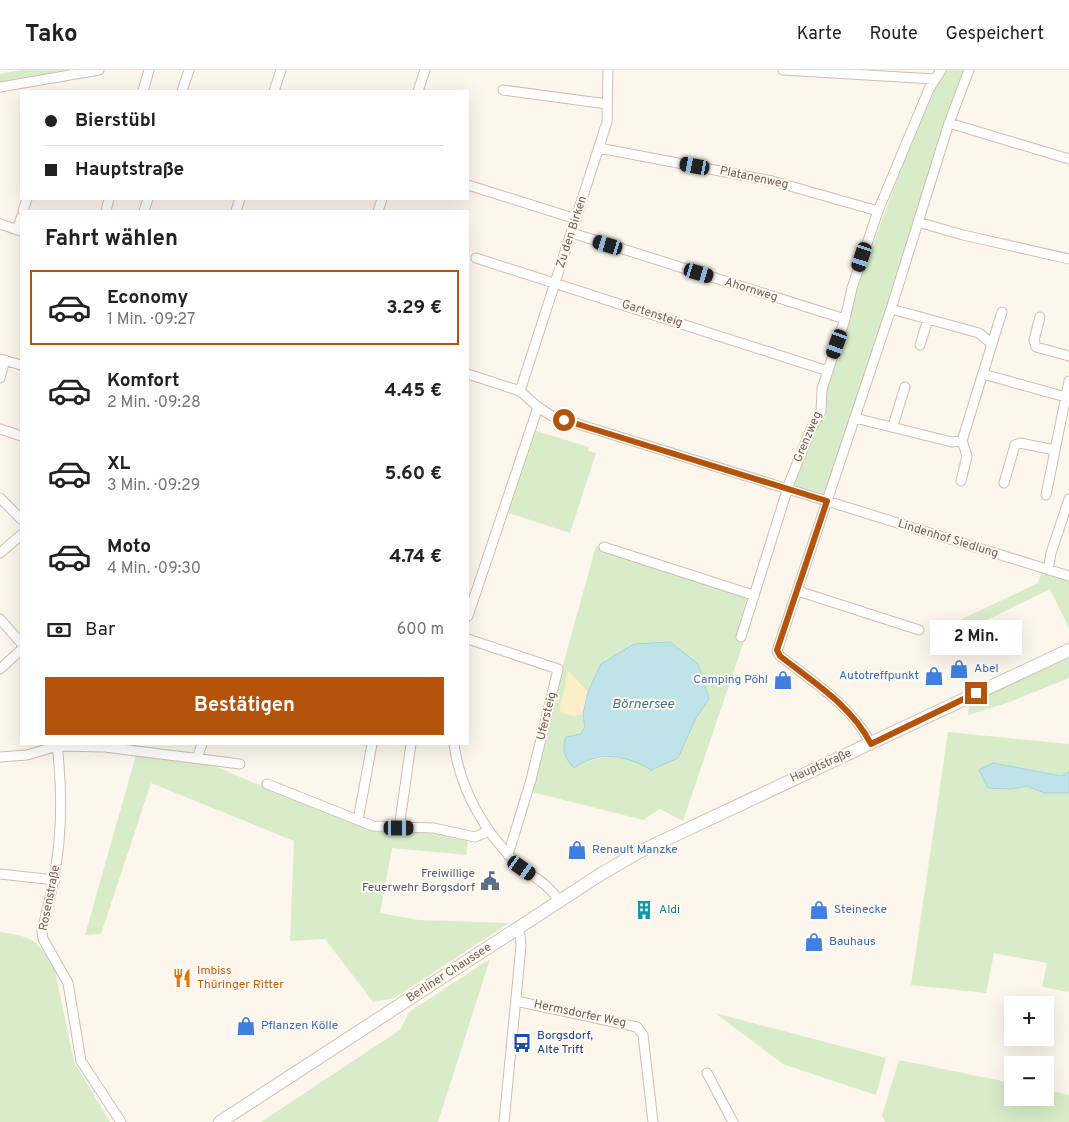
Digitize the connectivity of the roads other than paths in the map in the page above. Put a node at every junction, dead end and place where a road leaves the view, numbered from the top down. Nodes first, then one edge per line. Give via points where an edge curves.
1 (99, 70) edge
2 (149, 70) edge
3 (189, 70) edge
4 (281, 70) edge
5 (425, 70) edge
6 (608, 70) edge
7 (783, 70) edge
8 (940, 70) edge
9 (969, 70) edge
10 (934, 79) junction
11 (38, 87) edge
12 (0, 88) edge
13 (143, 90) edge
14 (182, 90) edge
15 (274, 90) edge
16 (418, 90) edge
17 (503, 90) dead end
18 (608, 104) junction
19 (949, 123) junction
20 (599, 148) junction
21 (1069, 159) edge
22 (469, 185) edge
23 (878, 211) junction
24 (576, 220) junction
25 (918, 222) junction
26 (0, 224) edge
27 (19, 231) edge
28 (572, 233) junction
29 (476, 258) dead end
30 (1069, 259) edge
31 (556, 283) junction
32 (891, 308) junction
33 (1002, 312) dead end
34 (1040, 317) dead end
35 (845, 319) junction
36 (928, 319) junction
37 (992, 344) junction
38 (920, 345) dead end
39 (1069, 356) edge
40 (3, 359) edge
41 (20, 365) edge
42 (828, 371) junction
43 (469, 374) edge
44 (983, 374) junction
45 (0, 378) edge
46 (1069, 381) edge
47 (904, 388) dead end
48 (520, 390) junction
49 (1067, 398) edge
50 (538, 407) junction
51 (855, 418) junction
52 (893, 426) junction
53 (0, 429) edge
54 (20, 436) edge
55 (962, 441) junction
56 (1055, 450) junction
57 (961, 481) dead end
58 (1004, 484) dead end
59 (787, 490) junction
60 (1046, 495) dead end
61 (0, 498) edge
62 (1069, 499) edge
63 (827, 501) junction
64 (20, 518) edge
65 (20, 536) edge
66 (604, 547) dead end
67 (0, 553) edge
68 (1048, 570) junction
69 (1069, 576) edge
70 (798, 591) junction
71 (753, 595) junction
72 (469, 613) edge
73 (0, 619) edge
74 (919, 630) dead end
75 (741, 637) dead end
76 (469, 639) edge
77 (20, 642) edge
78 (1069, 650) edge
79 (20, 651) edge
80 (0, 669) edge
81 (871, 744) junction
82 (57, 745) edge
83 (202, 745) edge
84 (372, 745) edge
85 (411, 745) edge
86 (454, 745) edge
87 (105, 746) edge
88 (0, 757) edge
89 (197, 758) junction
90 (240, 764) dead end
91 (267, 784) dead end
92 (358, 820) junction
93 (399, 828) junction
94 (489, 830) junction
95 (681, 832) joint
96 (508, 854) junction
97 (0, 874) edge
98 (55, 880) junction
99 (559, 901) junction
100 (517, 929) junction
101 (516, 1001) junction
102 (706, 1073) dead end
103 (121, 1122) edge
104 (220, 1122) edge
105 (504, 1122) edge
106 (653, 1122) edge
107 (733, 1122) edge

1 - 11 street
2 - 13 street
3 - 14 street
4 - 15 street
5 - 16 street
6 - 18 street, Zu den Birken
7 - 10 street
8 - 10 street, Grenzweg
9 - 19 street
10 - 23 street, Grenzweg
11 - 12 street
17 - 18 street
18 - 20 street, Zu den Birken via 607,122
19 - 21 street
19 - 25 street
20 - 23 street, Platanenweg via 772,181
20 - 24 street, Zu den Birken
22 - 24 street
23 - 35 street, Grenzweg
24 - 28 street, Zu den Birken
25 - 30 street
25 - 32 street
26 - 27 street
28 - 31 street, Zu den Birken
28 - 35 street, Ahornweg
29 - 31 street, Gartensteig
31 - 42 street, Gartensteig
31 - 48 street, Zu den Birken
32 - 36 street
32 - 51 street
33 - 37 street
34 - 39 street via 1034,340 1036,347
35 - 42 street, Grenzweg
36 - 37 street via 979,334
36 - 38 street
37 - 44 street
40 - 41 street
40 - 45 street
42 - 59 street, Grenzweg via 822,389 821,411
43 - 48 street
44 - 49 street
44 - 55 street
46 - 49 street
47 - 52 street
48 - 50 street, Lindenhof Siedlung
49 - 56 street
50 - 59 street, Lindenhof Siedlung via 552,416
50 - 72 street
51 - 52 street
51 - 63 street
52 - 55 street via 952,442
53 - 54 street
55 - 57 street via 967,456
56 - 58 street via 1015,445
56 - 60 street
59 - 63 street, Lindenhof Siedlung
59 - 71 street, Grenzweg
61 - 64 street
62 - 68 street
63 - 68 street, Lindenhof Siedlung
63 - 70 street
65 - 67 street
66 - 71 street
68 - 69 street, Lindenhof Siedlung
70 - 74 street
70 - 81 street via 777,650 780,656 828,692 865,731
71 - 75 street, Grenzweg
73 - 77 street
76 - 96 street, Ufersteig via 558,668 531,780
78 - 81 main road, Hauptstraße
79 - 80 street
81 - 95 main road, Hauptstraße
82 - 87 street
82 - 88 street via 27,755
82 - 98 street, Rosenstraße via 62,832
83 - 89 street
84 - 92 street
85 - 93 street
86 - 94 street via 470,798
87 - 89 street
89 - 90 street
91 - 92 street
92 - 93 street via 372,826
93 - 94 street via 434,828 475,837
94 - 96 street
95 - 99 main road, Berliner Chaussee via 616,865
96 - 99 street via 550,888
97 - 98 street
98 - 103 street, Rosenstraße via 42,931 43,939 68,983 82,1061
99 - 100 main road, Berliner Chaussee
100 - 101 street via 521,946
100 - 104 main road, Berliner Chaussee
101 - 105 street
101 - 106 street, Hermsdorfer Weg via 637,1027 643,1035
102 - 107 street

